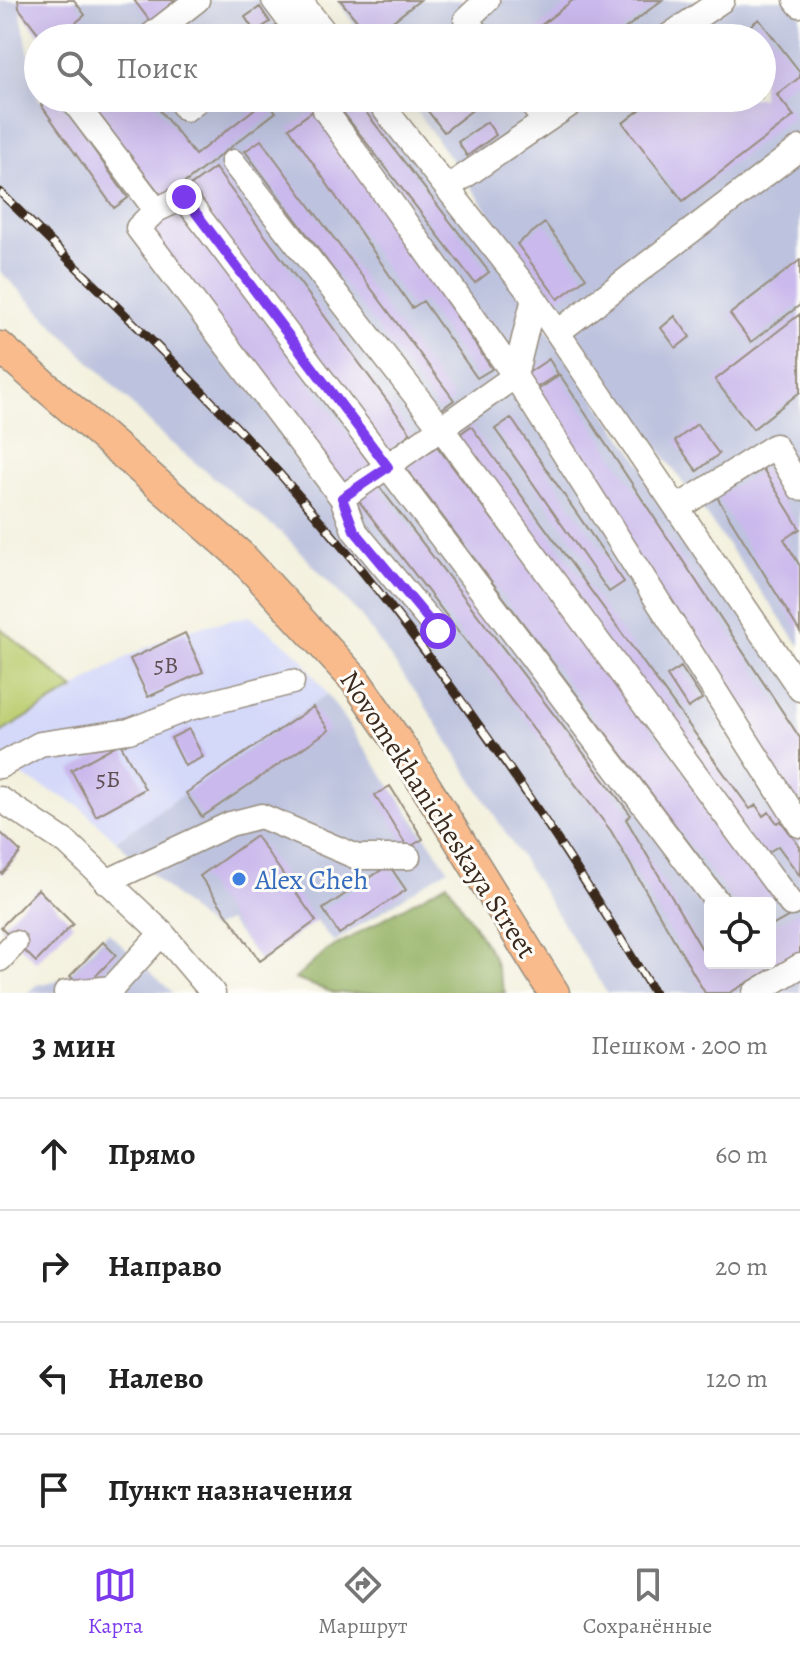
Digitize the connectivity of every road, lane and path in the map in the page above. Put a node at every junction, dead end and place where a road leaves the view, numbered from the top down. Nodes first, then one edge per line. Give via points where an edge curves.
1 (197, 0) edge
2 (274, 0) edge
3 (487, 0) edge
4 (722, 0) edge
5 (796, 0) edge
6 (800, 5) edge
7 (296, 20) edge
8 (166, 24) edge
9 (469, 24) edge
10 (687, 24) edge
11 (82, 112) edge
12 (326, 112) edge
13 (387, 112) edge
14 (538, 112) edge
15 (558, 112) edge
16 (545, 121) junction
17 (800, 148) edge
18 (233, 162) dead end
19 (447, 188) junction
20 (156, 210) junction
21 (534, 298) junction
22 (558, 332) junction
23 (0, 347) edge
24 (515, 376) junction
25 (441, 428) junction
26 (388, 467) junction
27 (800, 488) edge
28 (342, 498) junction
29 (677, 508) junction
30 (438, 631) dead end
31 (796, 676) edge
32 (292, 682) dead end
33 (0, 766) edge
34 (0, 799) edge
35 (800, 825) edge
36 (408, 857) dead end
37 (106, 882) junction
38 (713, 897) edge
39 (787, 906) edge
40 (162, 933) junction
41 (800, 966) edge
42 (96, 991) edge
43 (66, 993) edge
44 (213, 993) edge
45 (554, 993) edge
46 (755, 993) edge

1 - 8 street
2 - 7 street
3 - 9 street via 466,20
4 - 10 street
5 - 6 street
11 - 20 street
12 - 24 street
13 - 19 street
14 - 16 street
15 - 16 street
16 - 19 street
17 - 22 street
18 - 25 street
19 - 21 street
20 - 26 street via 184,197
20 - 28 street via 138,228
21 - 22 street
21 - 24 street
22 - 29 street
23 - 45 main road, Novomekhanicheskaya Street via 241,556 355,680
24 - 25 street
24 - 35 street
25 - 26 street
25 - 39 street
26 - 28 street
26 - 38 street
27 - 29 street via 775,446
28 - 30 street via 354,530
29 - 31 street
32 - 33 street via 189,708 129,731 40,744
34 - 37 street via 67,843
36 - 37 street via 357,857 261,816 230,824
37 - 40 street
40 - 42 street via 112,988
40 - 44 street
41 - 46 street
42 - 43 street

